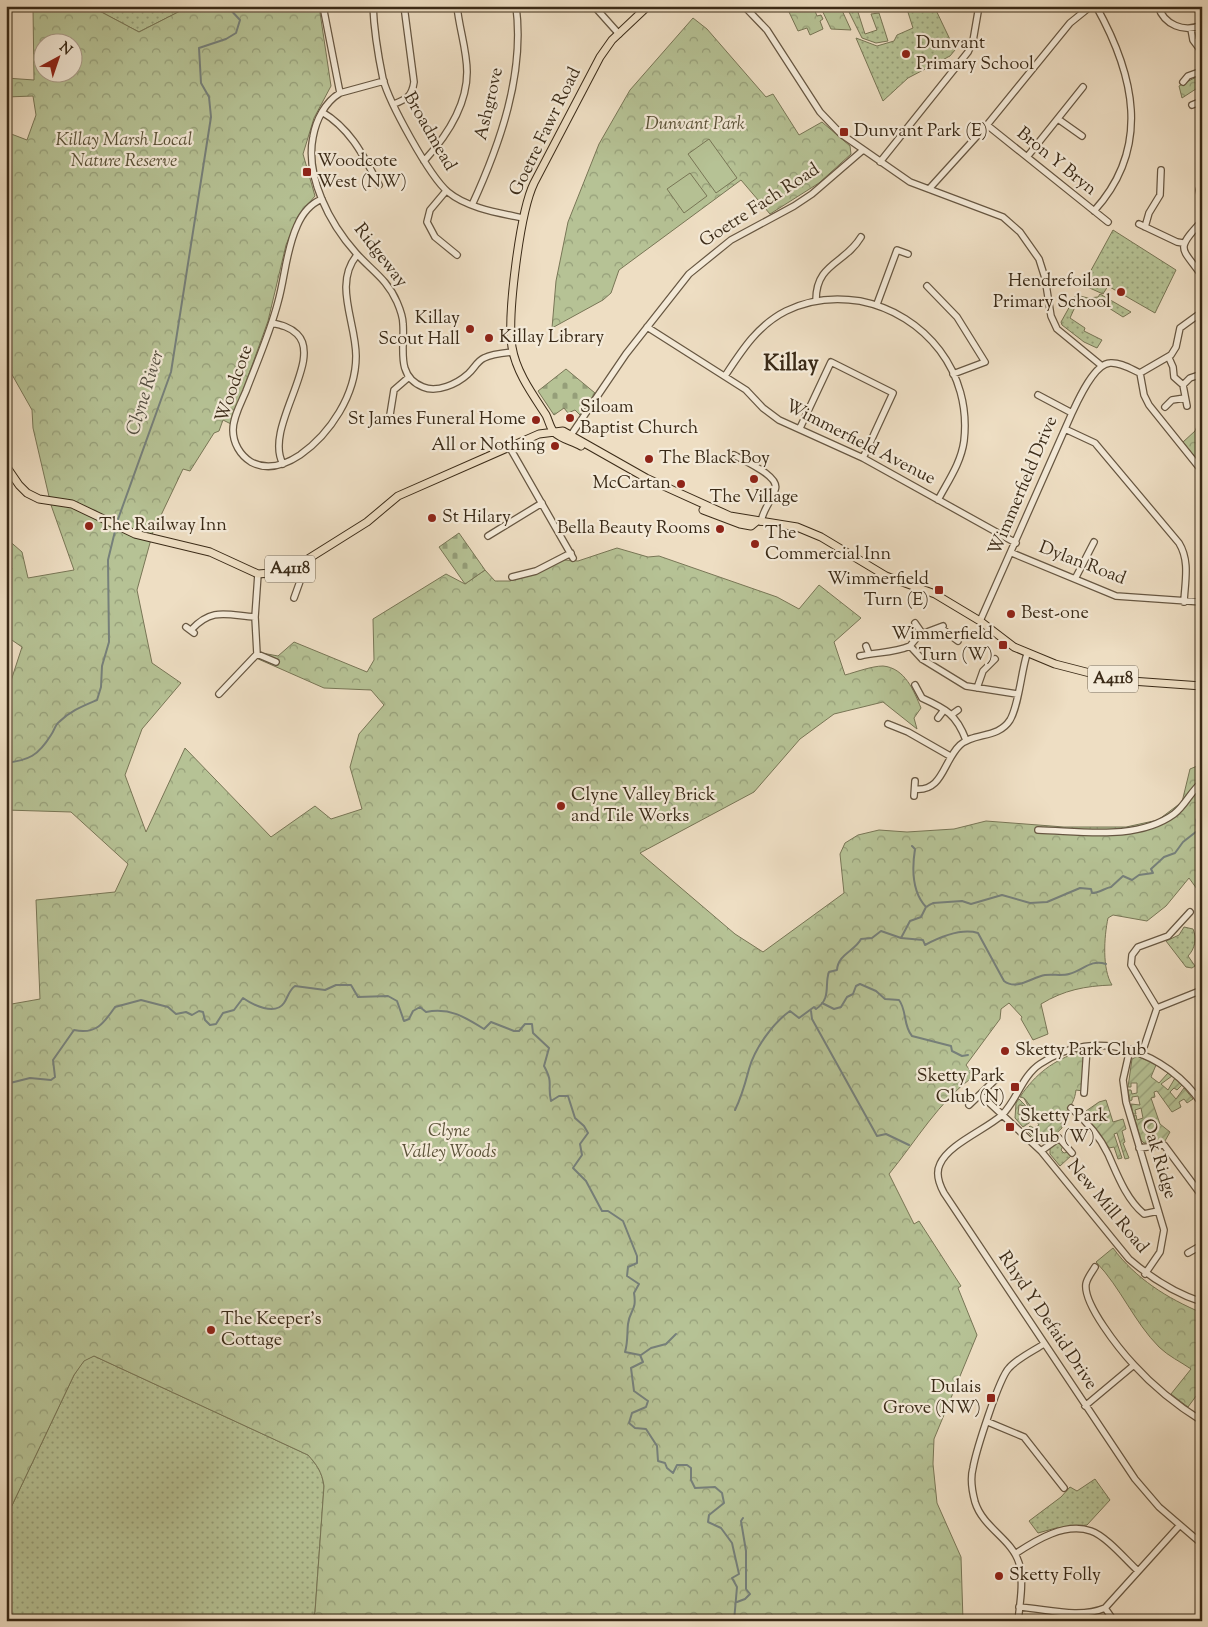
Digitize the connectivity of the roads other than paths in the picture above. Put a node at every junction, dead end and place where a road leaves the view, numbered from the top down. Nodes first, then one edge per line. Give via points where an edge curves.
1 (323, 6) edge
2 (373, 6) edge
3 (404, 6) edge
4 (457, 6) edge
5 (516, 6) edge
6 (594, 6) edge
7 (648, 6) edge
8 (744, 6) edge
9 (979, 6) edge
10 (1091, 6) edge
11 (1096, 6) edge
12 (1158, 6) edge
13 (1202, 25) edge
14 (1191, 29) junction
15 (619, 34) junction
16 (1202, 52) edge
17 (1202, 71) edge
18 (384, 80) junction
19 (1183, 82) dead end
20 (1083, 87) dead end
21 (1073, 88) dead end
22 (340, 93) junction
23 (1078, 93) junction
24 (1202, 101) edge
25 (394, 104) junction
26 (1192, 104) dead end
27 (322, 112) junction
28 (1058, 119) junction
29 (986, 125) junction
30 (1082, 136) dead end
31 (863, 150) junction
32 (1027, 157) junction
33 (424, 161) junction
34 (880, 162) junction
35 (1161, 170) dead end
36 (1202, 182) edge
37 (379, 185) dead end
38 (929, 189) junction
39 (446, 191) junction
40 (322, 198) junction
41 (1202, 203) edge
42 (472, 205) junction
43 (1094, 211) junction
44 (523, 218) junction
45 (1202, 221) edge
46 (1108, 222) dead end
47 (1139, 224) dead end
48 (1145, 227) junction
49 (861, 237) dead end
50 (1184, 242) junction
51 (908, 254) dead end
52 (357, 255) junction
53 (457, 255) dead end
54 (1202, 276) edge
55 (927, 286) dead end
56 (816, 300) junction
57 (877, 304) junction
58 (1202, 312) edge
59 (272, 323) junction
60 (647, 327) junction
61 (513, 352) junction
62 (1168, 358) junction
63 (1102, 366) junction
64 (953, 374) junction
65 (1140, 374) junction
66 (1202, 374) edge
67 (725, 376) junction
68 (409, 377) junction
69 (1183, 385) junction
70 (1038, 395) dead end
71 (1185, 398) junction
72 (1187, 406) dead end
73 (1165, 407) dead end
74 (1072, 413) junction
75 (389, 421) dead end
76 (800, 428) junction
77 (1065, 428) junction
78 (553, 431) junction
79 (571, 435) junction
80 (510, 448) junction
81 (734, 455) dead end
82 (608, 458) junction
83 (863, 458) junction
84 (283, 464) junction
85 (6, 466) edge
86 (1202, 471) edge
87 (938, 500) junction
88 (542, 503) junction
89 (759, 522) junction
90 (488, 536) dead end
91 (1094, 541) dead end
92 (1016, 543) junction
93 (1012, 553) junction
94 (300, 564) junction
95 (258, 574) junction
96 (512, 577) dead end
97 (1075, 579) junction
98 (294, 594) dead end
99 (1184, 602) junction
100 (1202, 602) edge
101 (255, 617) junction
102 (980, 621) junction
103 (915, 623) dead end
104 (190, 630) dead end
105 (922, 633) junction
106 (958, 641) dead end
107 (866, 646) dead end
108 (910, 646) junction
109 (257, 654) junction
110 (869, 654) junction
111 (1027, 654) junction
112 (860, 656) dead end
113 (995, 659) dead end
114 (276, 662) dead end
115 (915, 685) dead end
116 (1202, 686) edge
117 (977, 688) junction
118 (219, 694) dead end
119 (1017, 694) junction
120 (944, 710) junction
121 (958, 710) dead end
122 (951, 715) junction
123 (938, 718) dead end
124 (888, 724) dead end
125 (966, 740) junction
126 (950, 756) junction
127 (915, 781) dead end
128 (1202, 782) edge
129 (915, 789) junction
130 (914, 796) dead end
131 (1038, 830) dead end
132 (1190, 912) dead end
133 (1202, 990) edge
134 (1157, 1008) junction
135 (1087, 1047) junction
136 (1130, 1049) junction
137 (1142, 1053) junction
138 (996, 1079) dead end
139 (1084, 1093) dead end
140 (981, 1096) junction
141 (1202, 1104) edge
142 (969, 1106) dead end
143 (1071, 1108) dead end
144 (1002, 1114) junction
145 (1139, 1148) junction
146 (1041, 1151) junction
147 (1072, 1153) dead end
148 (1202, 1196) edge
149 (1158, 1211) junction
150 (1202, 1245) edge
151 (1188, 1253) dead end
152 (1095, 1267) dead end
153 (1145, 1274) junction
154 (1202, 1302) edge
155 (1044, 1344) junction
156 (1134, 1365) junction
157 (1085, 1406) junction
158 (1202, 1421) edge
159 (988, 1422) junction
160 (1064, 1488) dead end
161 (1180, 1525) junction
162 (1202, 1544) edge
163 (1016, 1554) junction
164 (1138, 1571) junction
165 (1020, 1607) junction
166 (1104, 1608) junction
167 (1018, 1621) edge
168 (1114, 1621) edge

1 - 22 street
2 - 18 street, Broadmead
3 - 25 street via 414,82 407,99
4 - 33 street via 467,72 464,94 448,133
5 - 42 street, Ashgrove via 518,25 511,91 496,148
6 - 15 street
7 - 15 main road, Goetre Fawr Road
8 - 31 street via 776,42 820,112 841,134
9 - 34 street via 968,52
10 - 29 street via 1070,23
11 - 43 street via 1123,62 1132,115 1130,141 1120,173 1105,200
12 - 14 street via 1166,20
13 - 14 street
14 - 16 street via 1193,40
15 - 44 main road, Goetre Fawr Road via 600,57 534,183
17 - 19 street via 1188,76
18 - 22 street, Ridgeway
18 - 25 street, Broadmead
20 - 23 street
21 - 23 street
22 - 27 street, Ridgeway
23 - 28 street
24 - 26 street
25 - 33 street, Broadmead
27 - 37 street via 349,134
27 - 40 street, Ridgeway via 315,127 310,154 313,175
28 - 30 street
28 - 32 street
29 - 32 street, Bron Y Bryn
29 - 38 street
31 - 34 street
31 - 60 street, Goetre Fach Road via 806,198 716,250 689,274
32 - 43 street, Bron Y Bryn
33 - 39 street, Broadmead
34 - 38 street via 910,182
35 - 48 street via 1160,195
36 - 41 street via 1199,190
38 - 63 street via 1003,217 1020,232 1039,259 1054,324 1062,335
39 - 42 street, Broadmead
39 - 53 street via 430,210 427,222 435,237
40 - 52 street, Ridgeway
40 - 59 street, Woodcote via 307,210 294,233
42 - 44 street, Broadmead
43 - 46 street, Bron Y Bryn
44 - 61 main road, Goetre Fawr Road via 513,306
45 - 50 street
47 - 48 street
48 - 50 street via 1177,242
49 - 56 street via 854,250 825,270 816,288
50 - 54 street via 1185,256
51 - 57 street via 897,250
52 - 68 street, Ridgeway via 383,278 397,303 403,324 402,361
52 - 84 street via 347,270 345,283 356,357 350,387 330,426 306,450
55 - 64 street via 957,316 985,362
56 - 57 street via 841,298
56 - 67 street via 787,310 760,328
57 - 64 street via 904,316 923,330 935,343
58 - 62 street via 1180,328 1174,352
59 - 84 street via 295,332 302,345 300,378 287,408 277,449
59 - 84 street, Woodcote via 235,418 233,431 236,445 247,459 264,466
60 - 67 street, Wimmerfield Avenue
60 - 79 street, Goetre Fach Road
61 - 68 street via 485,357 464,378 441,388 424,388
61 - 78 main road, Goetre Fawr Road
62 - 65 street
62 - 69 street via 1174,367 1174,377
63 - 65 street via 1118,363
63 - 74 street, Wimmerfield Drive via 1082,392
64 - 87 street via 964,409 964,442 959,462
65 - 86 street via 1149,405
66 - 69 street via 1190,378
67 - 76 street, Wimmerfield Avenue via 779,420
68 - 75 street via 394,390
69 - 71 street
70 - 74 street
71 - 72 street
71 - 73 street via 1172,400
74 - 77 street, Wimmerfield Drive
76 - 83 street, Wimmerfield Avenue
76 - 83 street via 831,362 893,393
77 - 92 street, Wimmerfield Drive
77 - 99 street via 1095,443 1179,543 1186,554 1187,564
78 - 79 main road, A4118
78 - 80 main road, A4118
78 - 82 main road, A4118
79 - 82 main road, A4118
80 - 88 street
80 - 94 main road, A4118 via 398,496 368,522
81 - 89 street via 776,483
82 - 89 main road, A4118 via 720,518 751,526
83 - 87 street, Wimmerfield Avenue
85 - 95 main road, A4118 via 27,493 39,500 72,504 135,534 210,552
87 - 92 street, Wimmerfield Avenue
88 - 90 street
88 - 96 street via 572,556
89 - 102 main road, A4118 via 797,527 816,534 870,568 935,594
91 - 97 street
92 - 93 street, Wimmerfield Drive
93 - 97 street, Dylan Road
93 - 102 street, Wimmerfield Drive
94 - 95 main road, A4118 via 284,572
94 - 98 street via 303,573
95 - 101 street
97 - 99 street, Dylan Road via 1116,596
99 - 100 street, Dylan Road
101 - 104 street via 210,615
101 - 109 street
102 - 111 main road, A4118
103 - 105 street
105 - 106 street via 942,627
105 - 108 street
107 - 110 street
108 - 110 street via 898,651
108 - 117 street via 922,659 949,676
109 - 114 street
109 - 118 street
110 - 112 street
111 - 116 main road, A4118 via 1090,675 1117,680
111 - 119 street
113 - 117 street via 983,671
115 - 120 street via 922,698
117 - 119 street
119 - 125 street via 1014,709 1002,728 991,735
120 - 122 street
120 - 123 street
121 - 122 street
122 - 125 street via 958,721
124 - 126 street
125 - 126 street
126 - 129 street via 932,787
127 - 129 street
128 - 131 street via 1175,813 1161,822 1125,832
129 - 130 street
132 - 134 street via 1168,936 1138,947 1132,955 1131,965
133 - 134 street
134 - 137 street
135 - 136 street
135 - 139 street
135 - 144 street via 1060,1054 1040,1064 1024,1080
136 - 137 street
136 - 145 street, Oak Ridge via 1123,1080
137 - 141 street via 1161,1062 1178,1076
138 - 140 street
140 - 142 street
140 - 144 street, New Mill Road
143 - 149 street via 1098,1138 1135,1205 1144,1214
144 - 146 street, New Mill Road
144 - 155 street, Rhyd Y Defaid Drive via 947,1154 939,1165 938,1180
145 - 148 street via 1164,1145
145 - 149 street, Oak Ridge
146 - 147 street via 1059,1138
146 - 153 street, New Mill Road via 1129,1259
149 - 153 street, Oak Ridge via 1164,1230 1163,1246
150 - 151 street
152 - 156 street via 1086,1284 1088,1298
153 - 154 street, New Mill Road via 1171,1290
155 - 157 street, Rhyd Y Defaid Drive
155 - 159 street via 1008,1368
156 - 157 street
156 - 158 street via 1184,1410
157 - 161 street, Rhyd Y Defaid Drive via 1135,1479
159 - 160 street via 1024,1437
159 - 163 street via 972,1468 972,1492 980,1515
161 - 162 street, Rhyd Y Defaid Drive
161 - 164 street
163 - 164 street via 1049,1535 1078,1529 1098,1535
163 - 165 street via 1021,1574
164 - 166 street
165 - 166 street via 1076,1613
165 - 167 street
166 - 168 street

